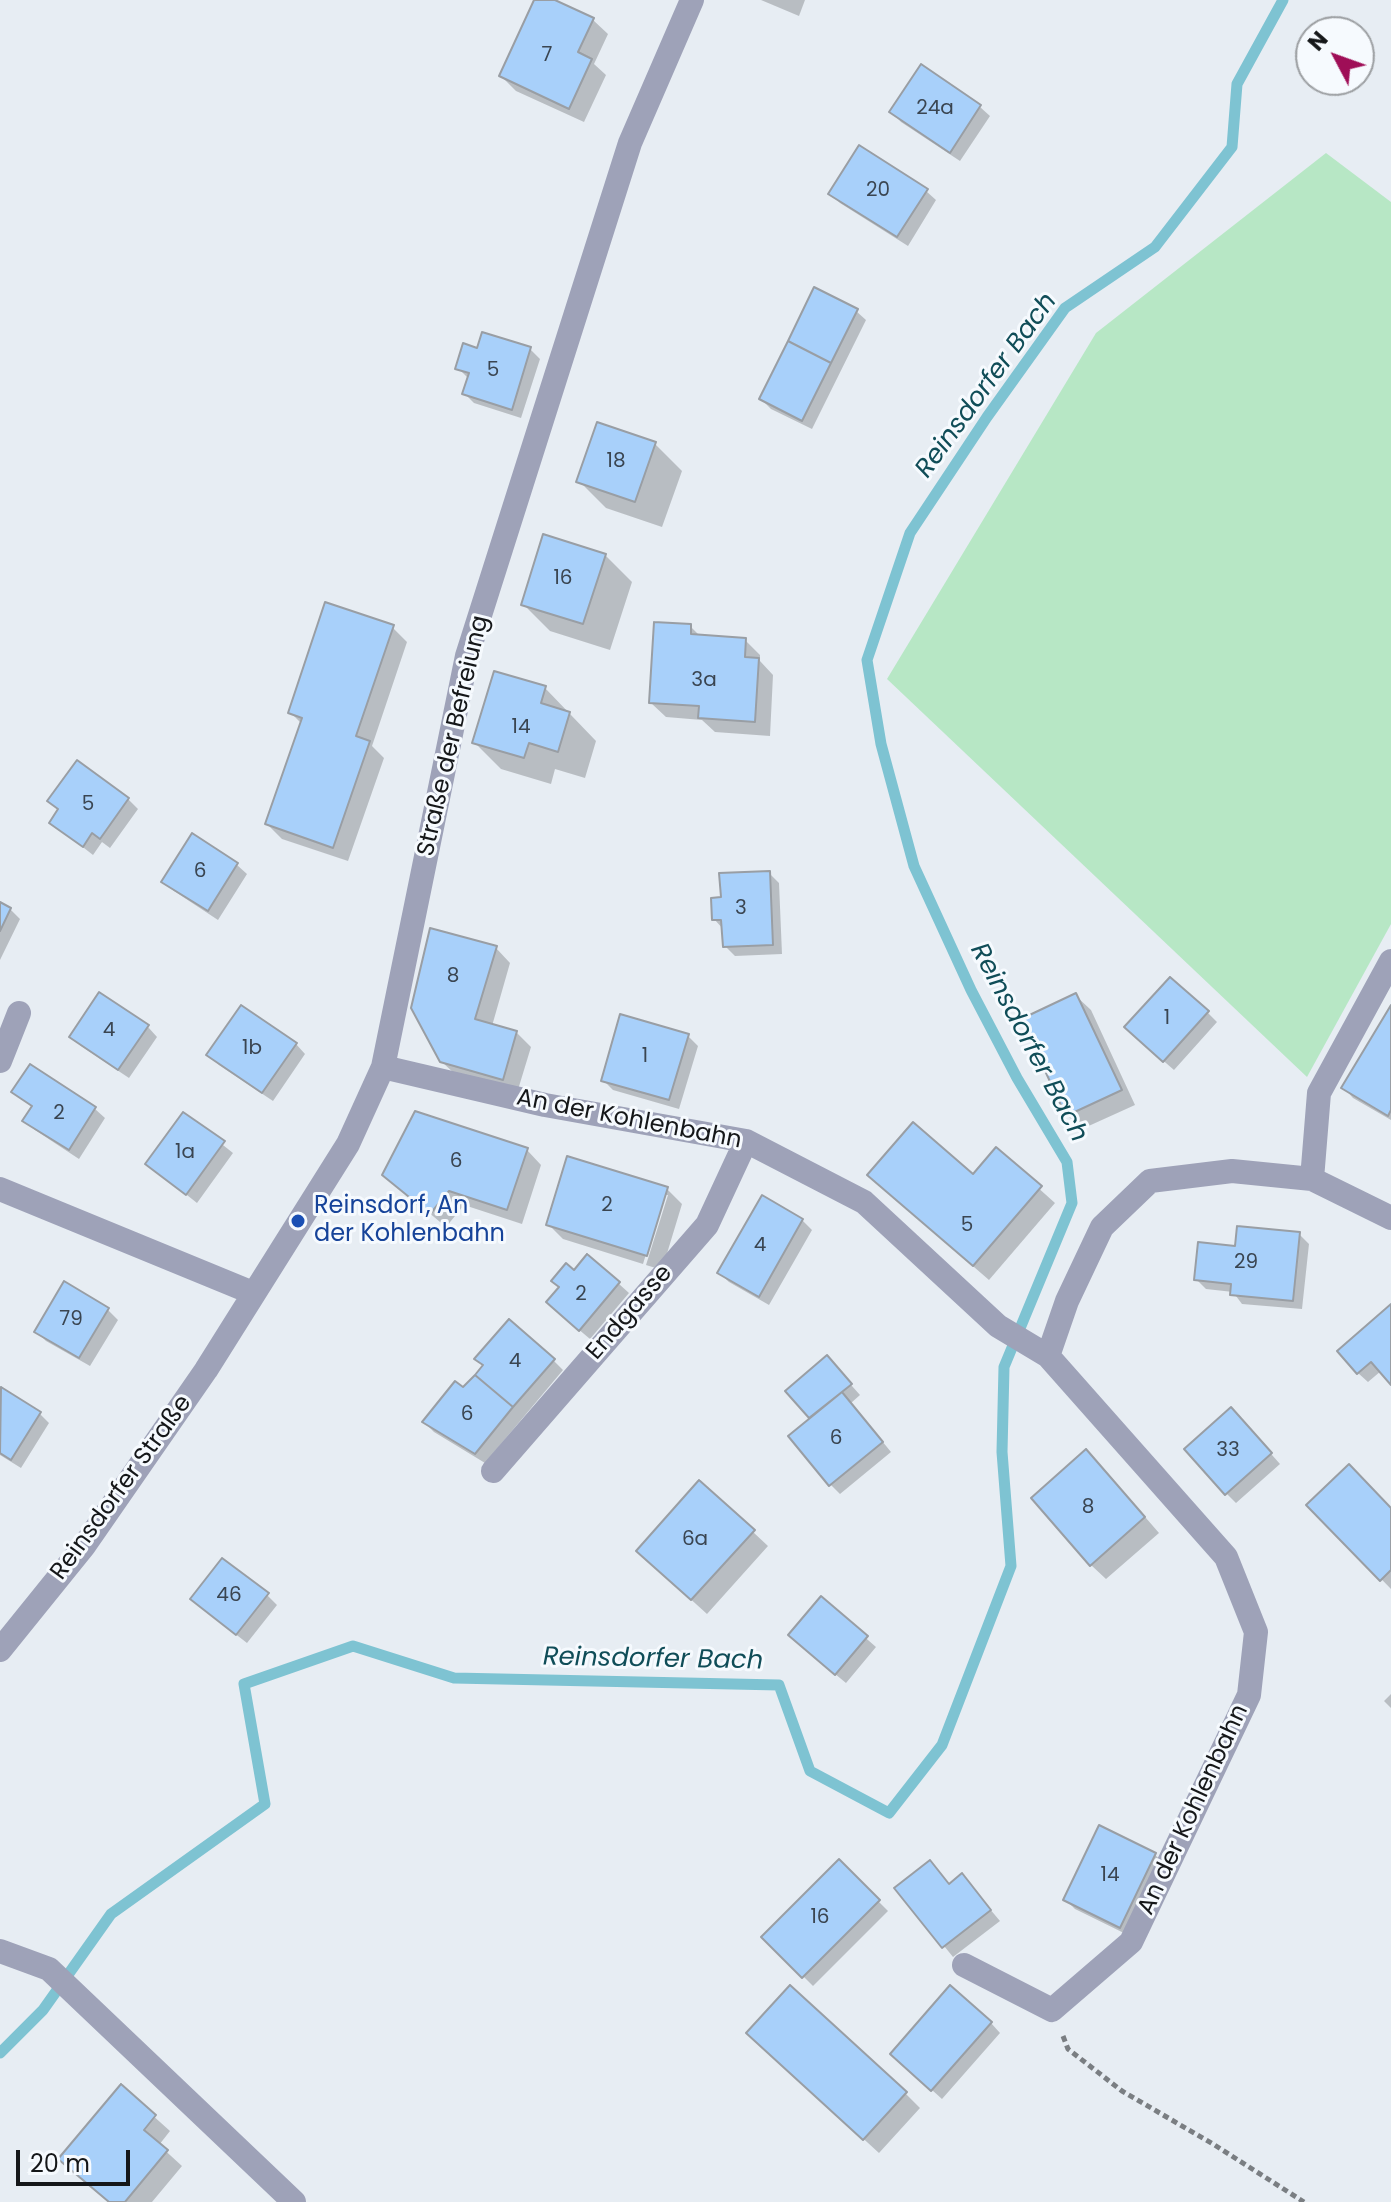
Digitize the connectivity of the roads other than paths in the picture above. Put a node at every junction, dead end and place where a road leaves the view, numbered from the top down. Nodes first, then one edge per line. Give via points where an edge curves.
1 (692, 0) edge
2 (1391, 961) edge
3 (19, 1013) dead end
4 (0, 1061) edge
5 (383, 1067) junction
6 (746, 1141) junction
7 (1312, 1179) junction
8 (0, 1189) edge
9 (1391, 1218) edge
10 (253, 1293) junction
11 (237, 1320) joint
12 (1048, 1356) junction
13 (493, 1471) dead end
14 (0, 1650) edge
15 (0, 1951) edge
16 (964, 1965) dead end
17 (294, 2202) edge

1 - 5 street, Straße der Befreiung via 630,143 467,656
2 - 7 street via 1319,1093
3 - 4 street
5 - 6 street, An der Kohlenbahn via 545,1105
5 - 10 street, Straße der Befreiung via 348,1144
6 - 12 street, An der Kohlenbahn via 864,1202 998,1326
6 - 13 street, Endgasse via 707,1225
7 - 9 street
7 - 12 street via 1232,1171 1150,1181 1102,1227
8 - 10 street
10 - 11 street, Straße der Befreiung
11 - 14 street, Reinsdorfer Straße via 84,1546
12 - 16 street, An der Kohlenbahn via 1226,1557 1256,1632 1249,1695 1131,1942 1052,2010
15 - 17 street via 49,1969

